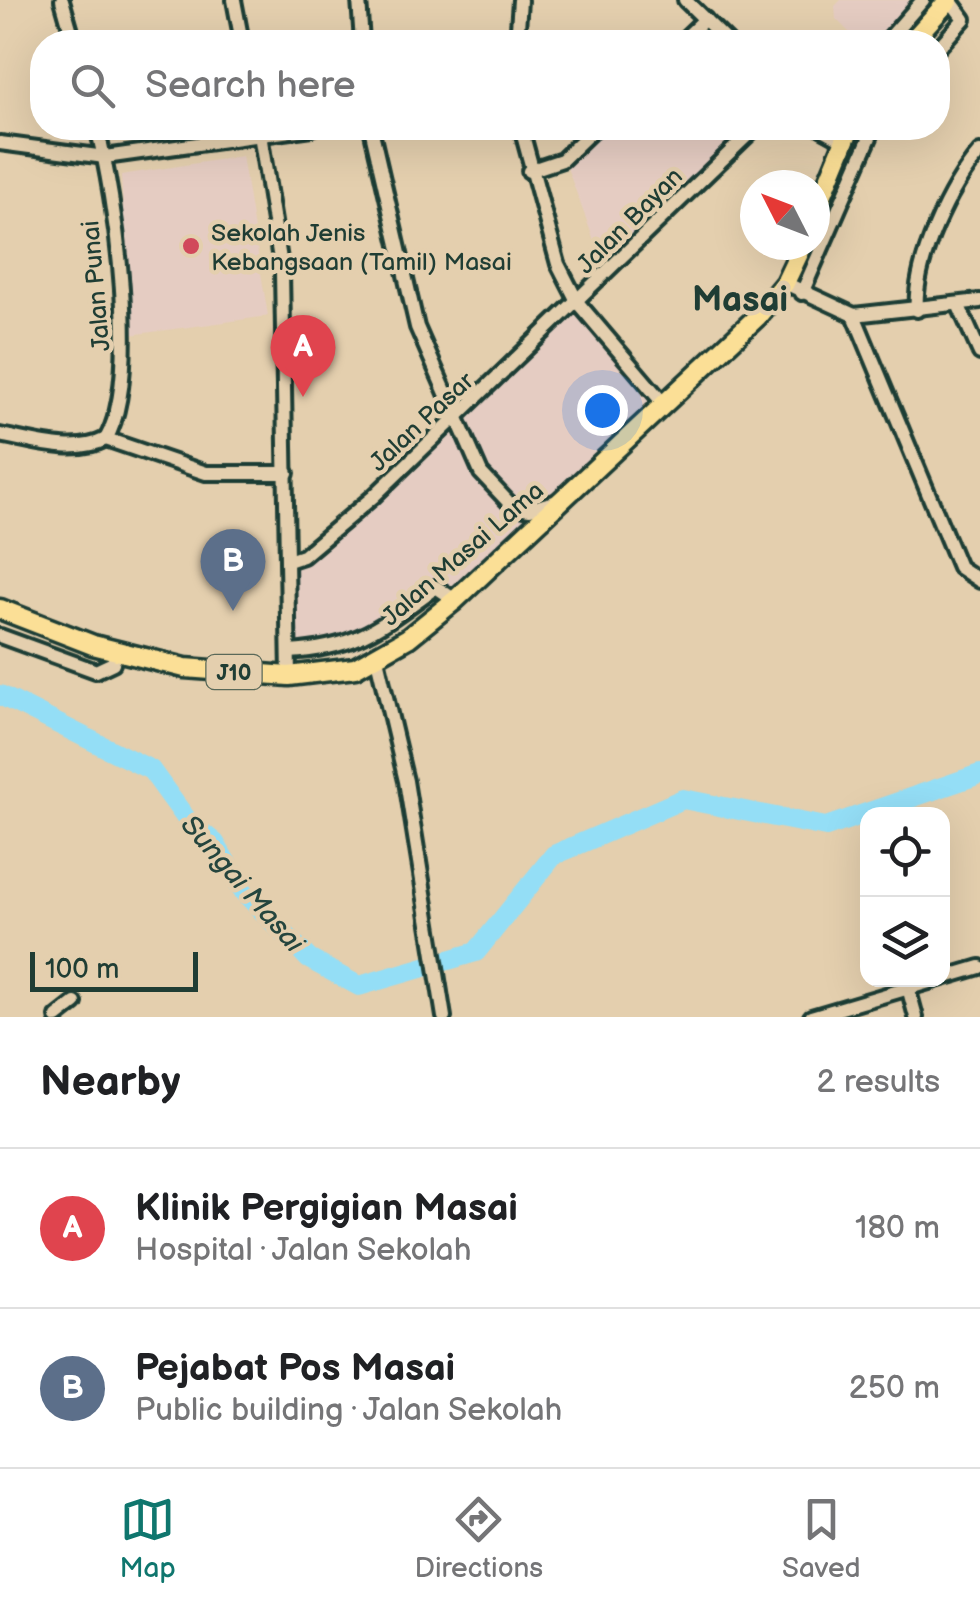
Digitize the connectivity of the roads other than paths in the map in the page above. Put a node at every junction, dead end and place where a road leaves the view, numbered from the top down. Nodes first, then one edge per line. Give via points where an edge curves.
1 (62, 0) edge
2 (234, 0) edge
3 (359, 0) edge
4 (520, 0) edge
5 (685, 0) edge
6 (923, 0) edge
7 (949, 0) edge
8 (705, 19) junction
9 (71, 30) edge
10 (240, 30) edge
11 (361, 30) edge
12 (519, 30) edge
13 (694, 30) edge
14 (716, 30) edge
15 (897, 30) edge
16 (923, 30) edge
17 (950, 35) edge
18 (100, 140) edge
19 (212, 140) edge
20 (261, 140) edge
21 (374, 140) edge
22 (524, 140) edge
23 (583, 140) edge
24 (743, 140) edge
25 (844, 140) edge
26 (869, 140) edge
27 (0, 143) edge
28 (105, 158) junction
29 (978, 160) edge
30 (530, 170) junction
31 (830, 175) edge
32 (796, 260) edge
33 (785, 284) junction
34 (802, 293) junction
35 (980, 301) edge
36 (578, 303) junction
37 (958, 304) junction
38 (917, 310) junction
39 (854, 315) junction
40 (980, 353) edge
41 (662, 403) junction
42 (459, 417) junction
43 (0, 435) edge
44 (106, 439) junction
45 (287, 473) junction
46 (560, 500) junction
47 (288, 561) junction
48 (980, 581) edge
49 (455, 600) junction
50 (0, 609) edge
51 (0, 636) edge
52 (116, 652) junction
53 (289, 652) junction
54 (376, 659) junction
55 (289, 676) junction
56 (980, 968) edge
57 (909, 991) junction
58 (75, 1003) dead end
59 (57, 1017) edge
60 (444, 1017) edge
61 (810, 1017) edge
62 (916, 1017) edge

1 - 9 street
2 - 10 street
3 - 11 street
4 - 12 street
5 - 8 street
6 - 15 street
7 - 16 main road
7 - 17 street via 964,19
8 - 13 street
8 - 14 street
18 - 28 street, Jalan Punai
19 - 28 street
20 - 45 street via 282,272
21 - 42 street via 418,328
22 - 30 street
23 - 30 street via 562,160
24 - 36 street, Jalan Bayan
25 - 31 main road
26 - 34 street
27 - 28 street
28 - 44 street, Jalan Punai via 125,342 122,394
29 - 38 street via 956,180 918,280
30 - 36 street via 555,258
32 - 33 main road, Jalan Masai Lama / J10
33 - 34 street
33 - 41 main road, Jalan Masai Lama / J10
34 - 39 street
35 - 37 street
36 - 41 street
36 - 42 street, Jalan Pasar
37 - 38 street
37 - 40 street
38 - 39 street
39 - 48 street via 960,567
41 - 46 main road, Jalan Masai Lama / J10
42 - 46 street via 482,474 506,504 525,509
42 - 47 street, Jalan Pasar via 303,556
43 - 44 street via 60,446
44 - 45 street via 199,472
45 - 47 street
46 - 49 main road, Jalan Masai Lama / J10
47 - 53 street
49 - 53 street via 436,588 366,637
49 - 54 main road, Jalan Masai Lama / J10
50 - 52 main road, Jalan Masai Lama / J10
51 - 52 street via 96,671 113,664
52 - 55 main road, Jalan Masai Lama / J10 via 186,668
53 - 55 street
54 - 55 main road, Jalan Masai Lama / J10
54 - 60 street via 406,781
56 - 57 street
57 - 61 street
57 - 62 street
58 - 59 street

